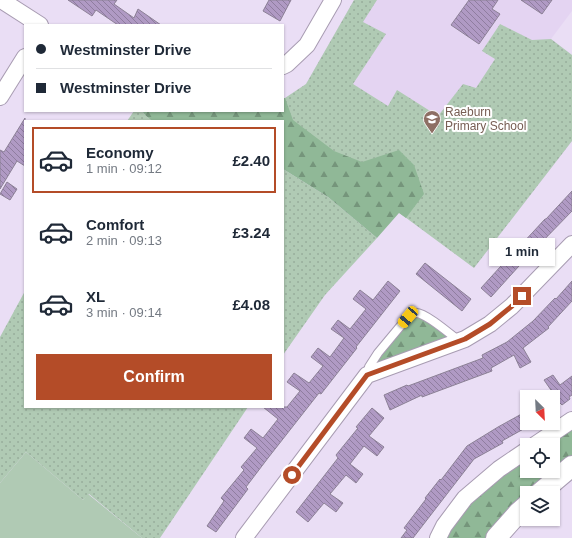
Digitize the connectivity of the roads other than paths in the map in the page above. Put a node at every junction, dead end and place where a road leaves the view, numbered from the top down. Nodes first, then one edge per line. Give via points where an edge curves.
1 (1, 0) edge
2 (332, 0) edge
3 (38, 24) edge
4 (24, 59) edge
5 (284, 66) edge
6 (0, 97) edge
7 (572, 244) edge
8 (459, 341) junction
9 (367, 375) junction
10 (572, 420) edge
11 (545, 438) edge
12 (520, 455) edge
13 (572, 466) edge
14 (548, 486) edge
15 (520, 511) edge
16 (244, 538) edge
17 (438, 538) edge
18 (496, 538) edge

1 - 3 street
2 - 5 street via 307,45
4 - 6 street
7 - 8 street via 512,306 490,324
8 - 9 street
8 - 9 lane via 425,315 411,314 378,353
9 - 16 street
10 - 11 street
12 - 17 street via 465,498
13 - 14 street
15 - 18 street

